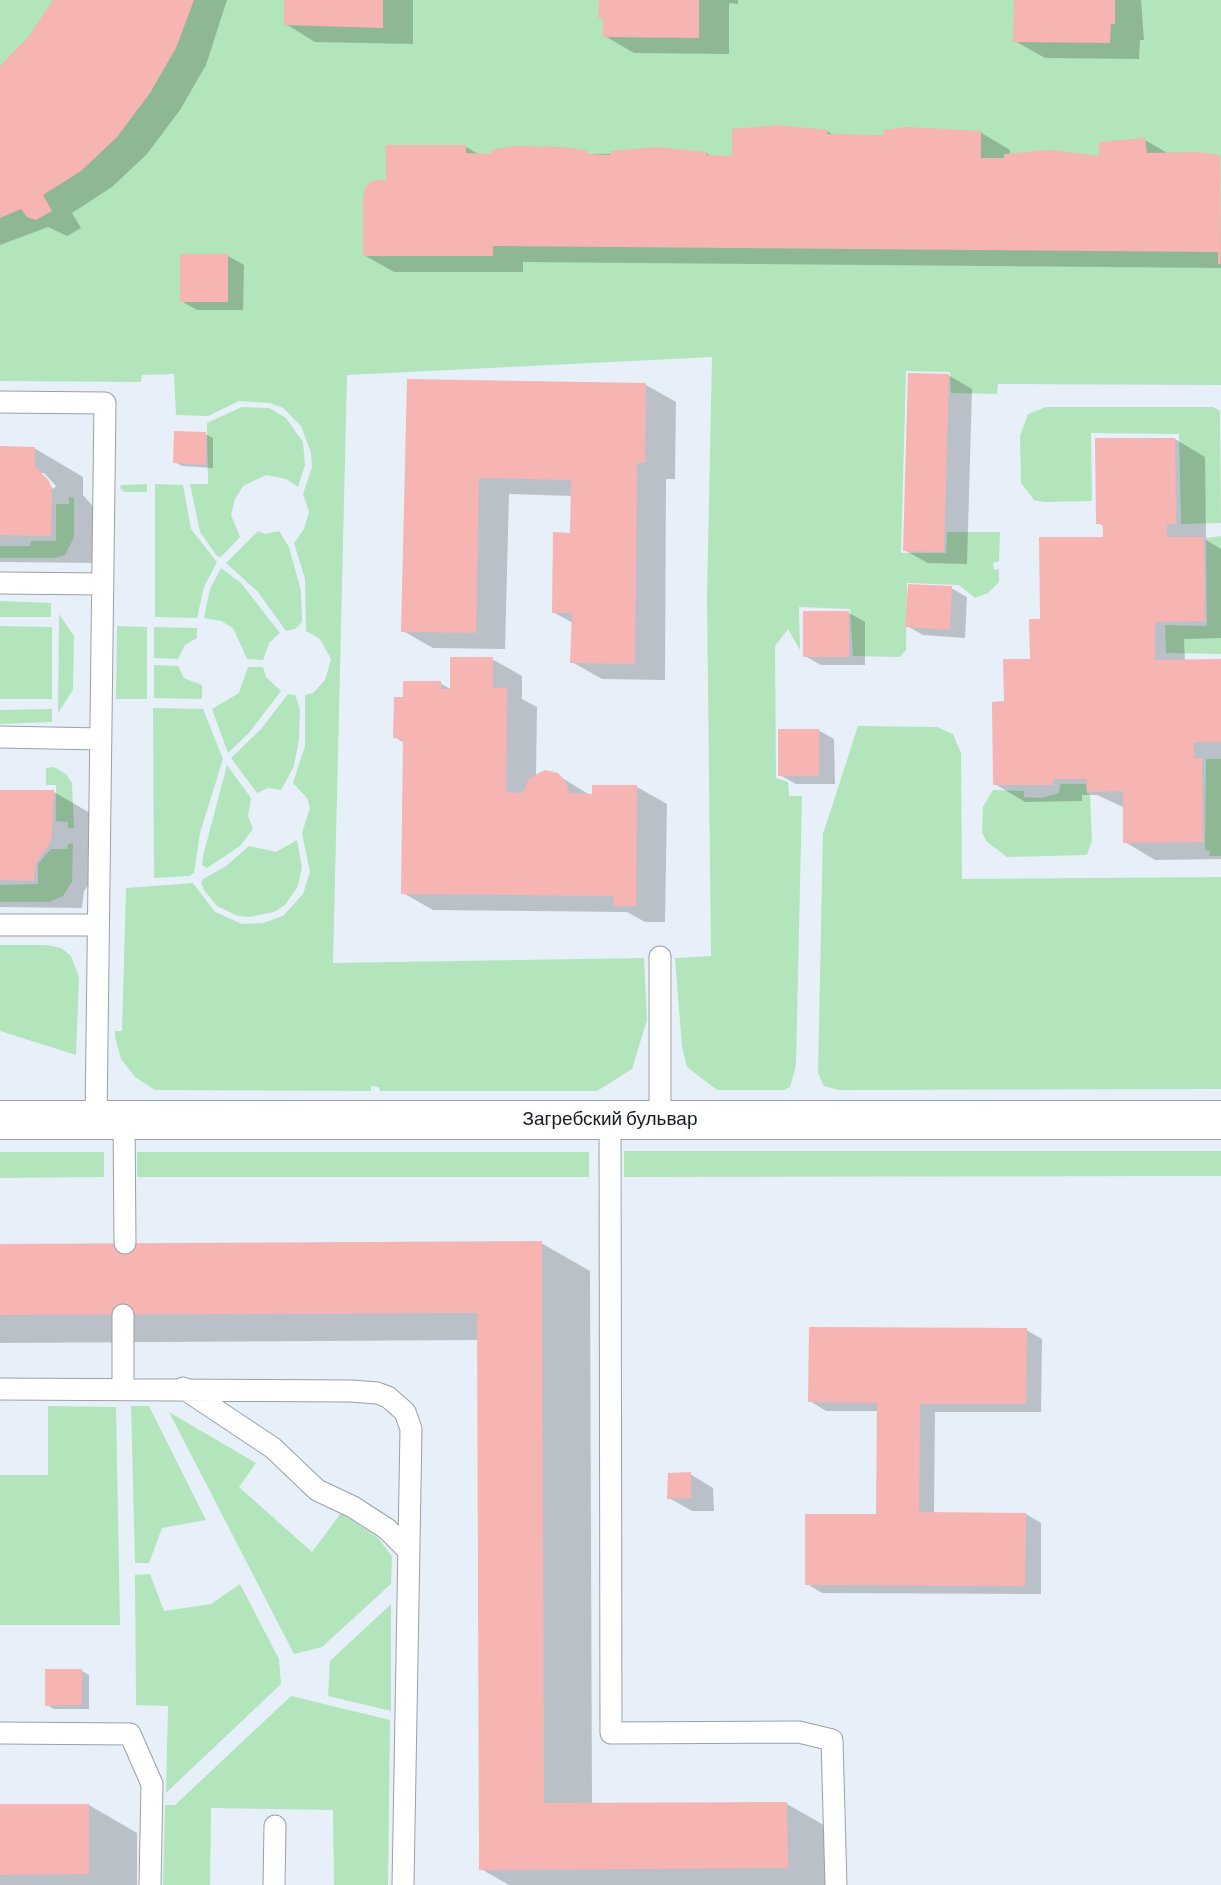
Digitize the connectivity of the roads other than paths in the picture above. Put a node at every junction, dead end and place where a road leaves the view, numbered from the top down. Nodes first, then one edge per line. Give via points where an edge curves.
1 (0, 402) edge
2 (0, 583) edge
3 (102, 584) junction
4 (0, 737) edge
5 (100, 738) junction
6 (0, 925) edge
7 (98, 925) junction
8 (660, 957) dead end
9 (110, 1119) junction
10 (660, 1119) junction
11 (0, 1120) edge
12 (610, 1120) junction
13 (1221, 1120) edge
14 (125, 1243) dead end
15 (123, 1315) dead end
16 (183, 1388) junction
17 (0, 1389) edge
18 (124, 1389) junction
19 (409, 1551) junction
20 (0, 1733) edge
21 (275, 1826) dead end
22 (150, 1885) edge
23 (274, 1885) edge
24 (403, 1885) edge
25 (836, 1885) edge

1 - 3 lane via 105,403
2 - 3 lane
3 - 5 lane
4 - 5 lane
5 - 7 lane
6 - 7 lane
7 - 9 lane
8 - 10 lane
9 - 11 street, Загребский бульвар
9 - 12 street, Загребский бульвар
9 - 14 lane
10 - 12 street, Загребский бульвар
10 - 13 street, Загребский бульвар
12 - 25 lane via 611,1733 799,1732 832,1740
15 - 18 lane
16 - 18 lane
16 - 19 lane via 273,1448 317,1490 376,1522
16 - 19 lane via 351,1391 388,1397 405,1412 411,1429
17 - 18 lane
19 - 24 lane
20 - 22 lane via 130,1734 152,1784
21 - 23 lane

